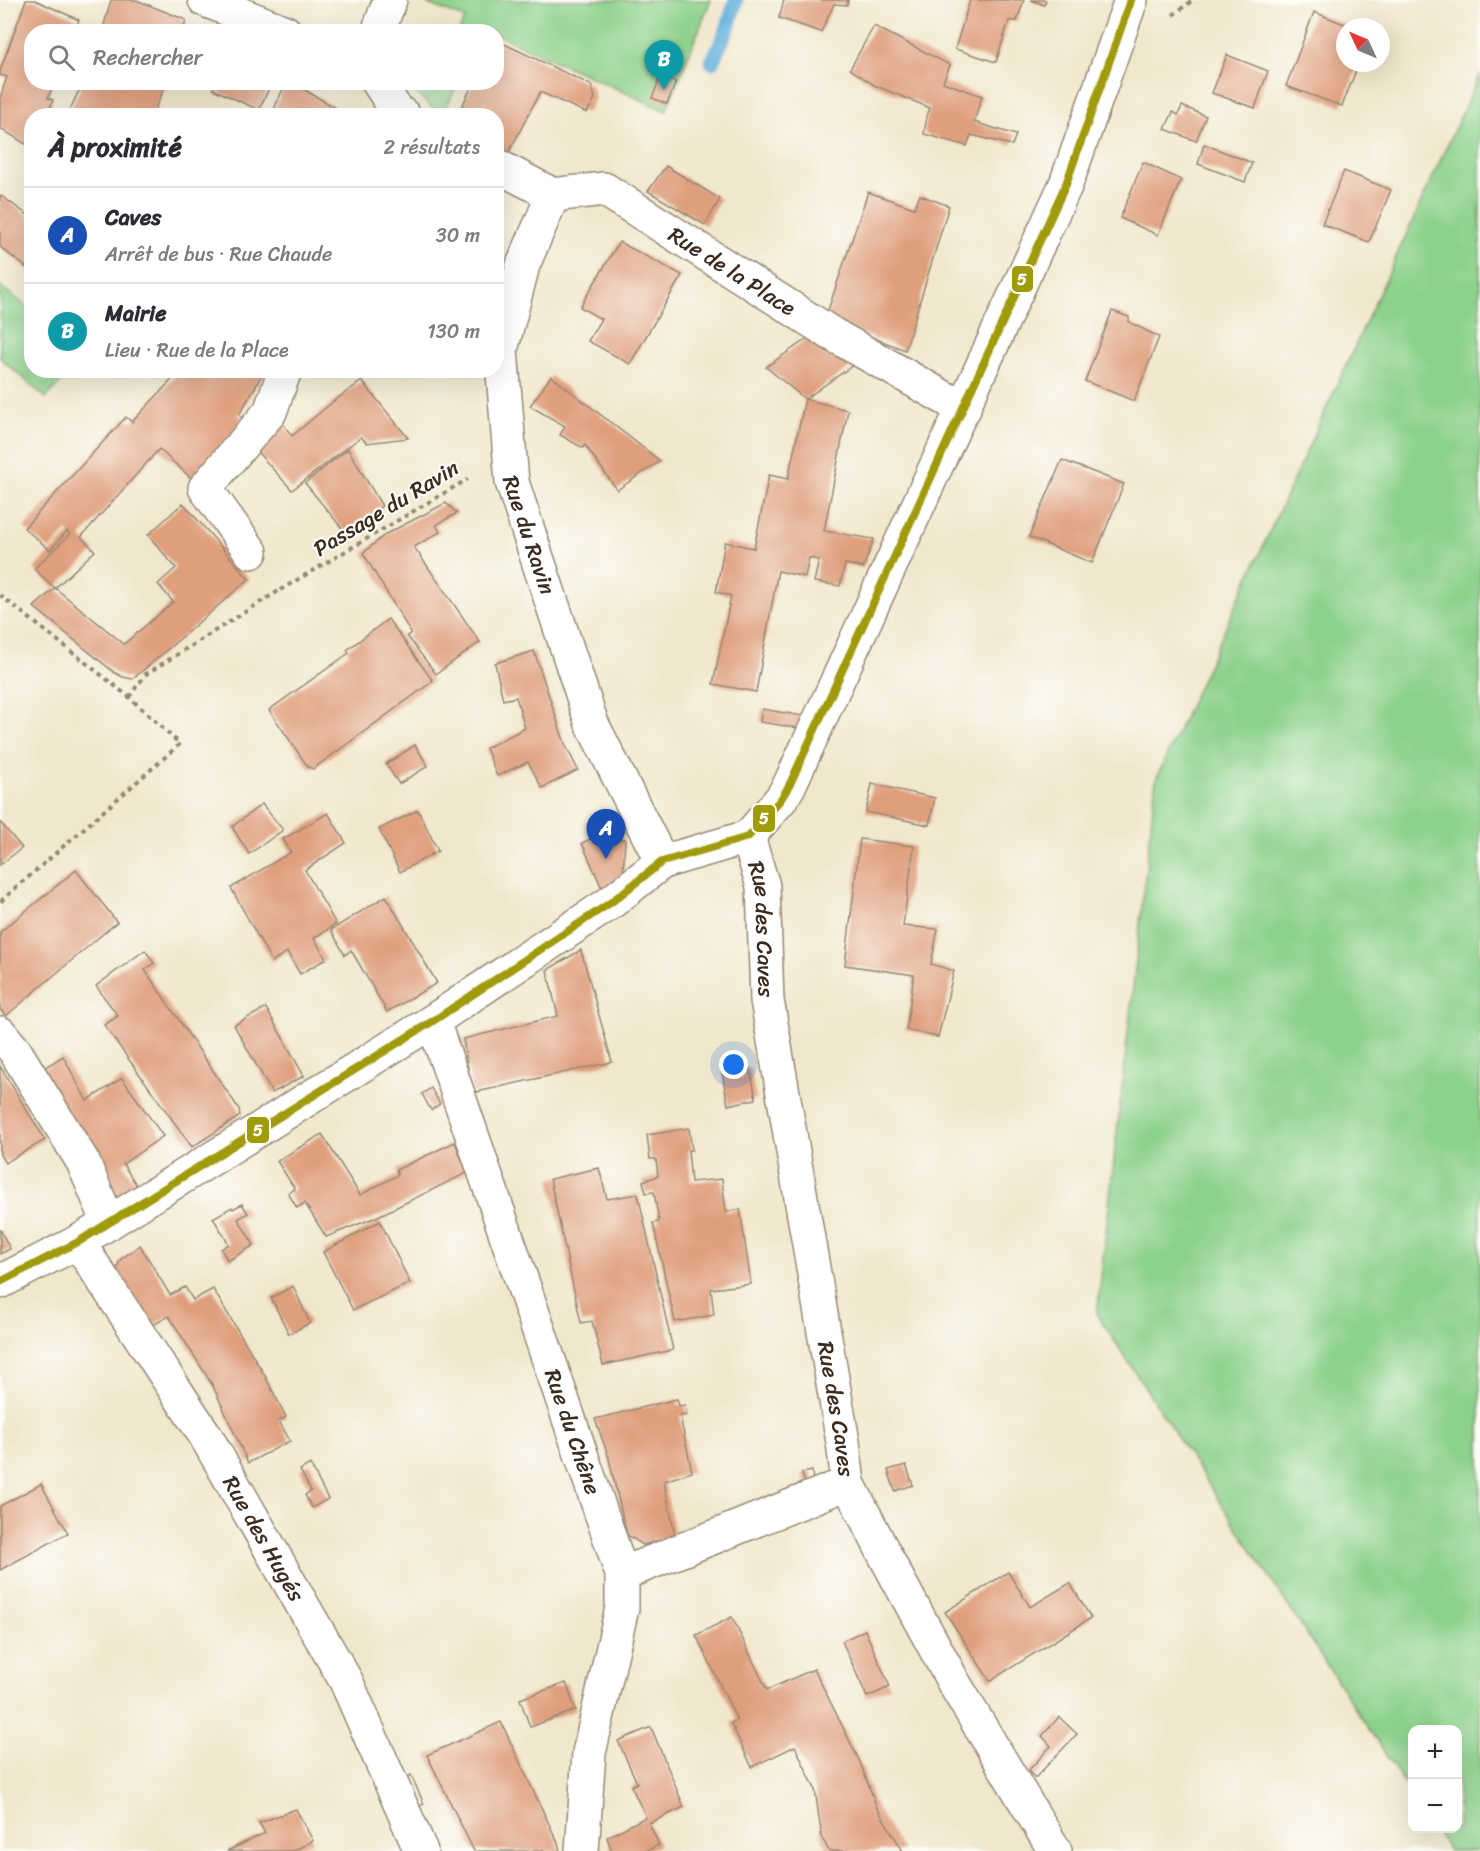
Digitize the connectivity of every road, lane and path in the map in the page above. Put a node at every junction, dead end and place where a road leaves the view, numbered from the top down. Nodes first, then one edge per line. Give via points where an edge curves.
1 (206, 0) edge
2 (390, 0) edge
3 (1131, 0) edge
4 (265, 24) edge
5 (381, 24) edge
6 (383, 90) edge
7 (394, 108) edge
8 (504, 169) edge
9 (553, 195) junction
10 (504, 338) edge
11 (282, 378) edge
12 (503, 378) edge
13 (964, 409) junction
14 (510, 454) junction
15 (251, 552) joint
16 (280, 590) junction
17 (0, 596) edge
18 (129, 697) junction
19 (748, 837) junction
20 (662, 862) junction
21 (0, 902) edge
22 (433, 1021) junction
23 (0, 1033) edge
24 (110, 1223) junction
25 (78, 1242) junction
26 (0, 1282) edge
27 (848, 1483) junction
28 (622, 1574) junction
29 (421, 1851) edge
30 (582, 1851) edge
31 (1055, 1851) edge

1 - 4 street
2 - 5 street
3 - 13 street, Rue des Caves via 1066,184
6 - 7 street
8 - 9 street
9 - 10 street, Rue du Ravin via 523,265
9 - 13 street, Rue de la Place via 604,189 832,334
11 - 15 street via 270,412 205,488
12 - 14 street, Rue du Ravin
13 - 19 street, Rue des Caves via 789,786
14 - 16 path, Passage du Ravin
14 - 20 street, Rue du Ravin via 512,482 591,723
15 - 16 path
16 - 18 path, Passage du Ravin via 146,674
17 - 18 path
18 - 21 path via 180,744
19 - 20 street
19 - 27 street, Rue des Caves via 764,886 767,1000
20 - 22 street via 610,903
22 - 24 street
22 - 28 street, Rue du Chêne
23 - 24 street via 83,1162
24 - 25 street
25 - 26 street
25 - 29 street, Rue des Hugés via 205,1436 346,1681
27 - 28 street
27 - 31 street, Rue des Caves via 954,1683
28 - 30 street, Rue du Chêne via 622,1608 589,1752

